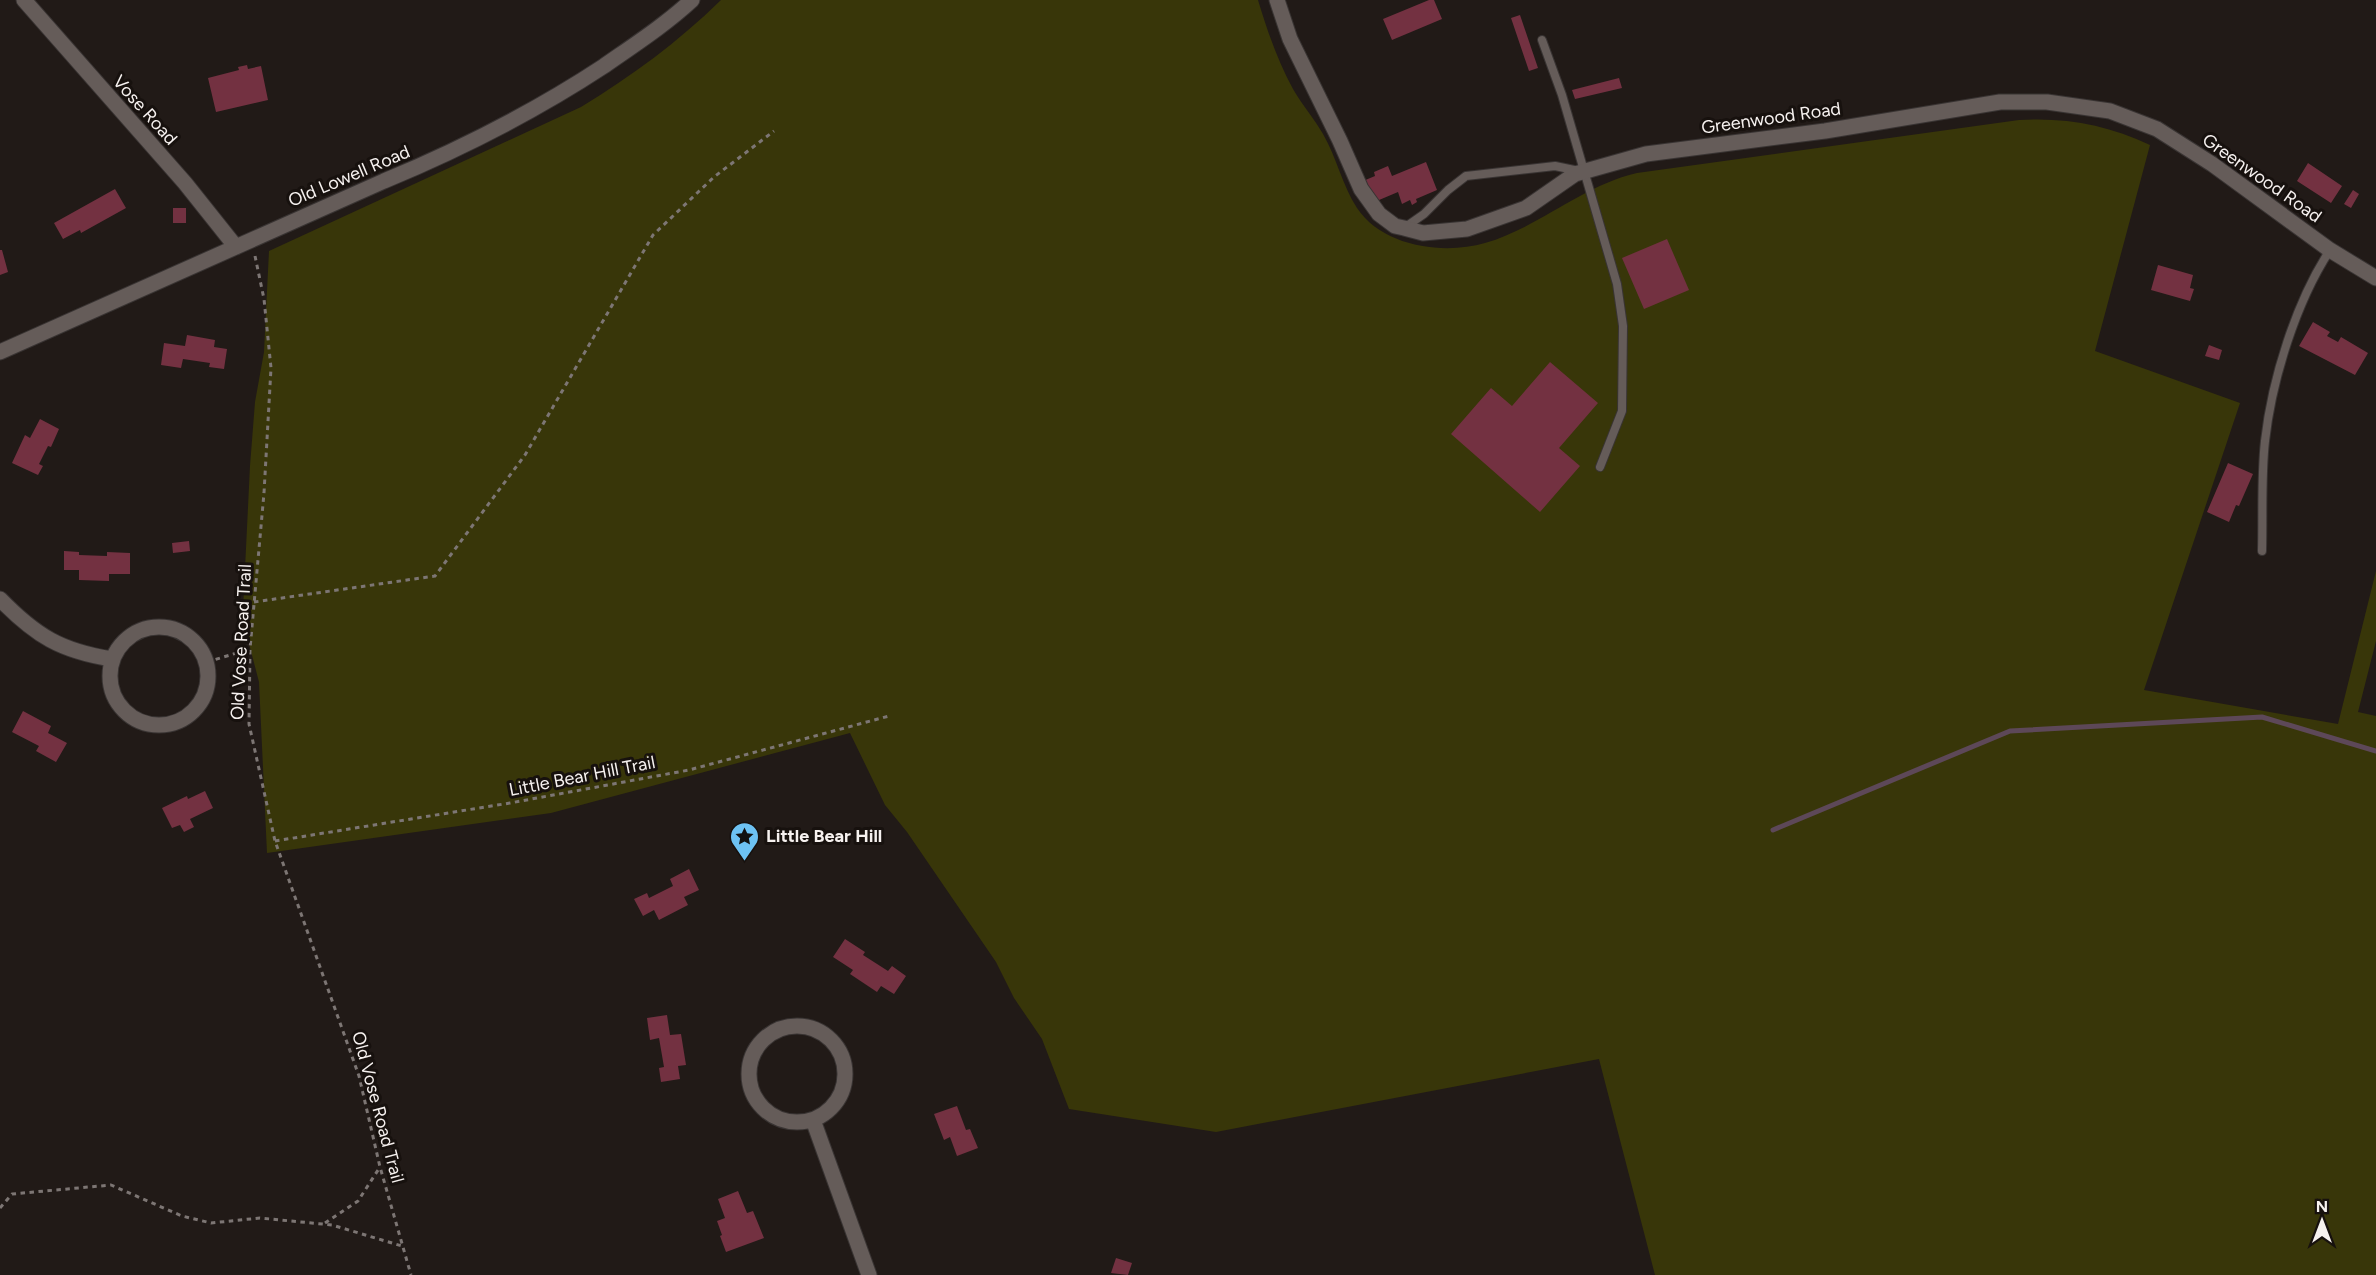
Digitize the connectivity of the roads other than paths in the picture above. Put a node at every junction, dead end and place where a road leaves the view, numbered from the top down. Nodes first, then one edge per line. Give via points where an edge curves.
1 (24, 0) edge
2 (692, 0) edge
3 (1277, 0) edge
4 (1542, 40) dead end
5 (1583, 172) junction
6 (1404, 228) junction
7 (236, 247) junction
8 (2330, 250) junction
9 (2376, 278) edge
10 (0, 352) edge
11 (1600, 467) dead end
12 (2262, 551) dead end
13 (0, 599) edge
14 (112, 660) junction
15 (813, 1120) junction
16 (869, 1275) edge

1 - 7 street, Vose Road
2 - 7 street, Old Lowell Road via 649,36 564,93 504,126
3 - 6 street, Greenwood Road via 1290,39 1361,189 1379,214
4 - 5 lane
5 - 6 street, Greenwood Road via 1526,208 1467,230 1423,233
5 - 6 lane via 1555,166 1466,176
5 - 8 street, Greenwood Road via 1646,154 1825,131 2000,102 2047,102 2110,111 2157,129
5 - 11 lane via 1617,284 1623,326 1622,411
7 - 10 street, Old Lowell Road
8 - 9 street, Greenwood Road
8 - 12 lane via 2303,303 2273,398 2265,441
13 - 14 street via 58,645 82,655
14 - 14 street via 131,635 160,626 176,630 200,648 207,662 209,679 205,695 196,709 182,719 166,725 149,724 134,718 112,693
15 - 15 street via 837,1102 845,1084 845,1064 837,1046 822,1032 803,1026 783,1028 765,1038 753,1054 749,1074 753,1094 774,1116 793,1122
15 - 16 street

